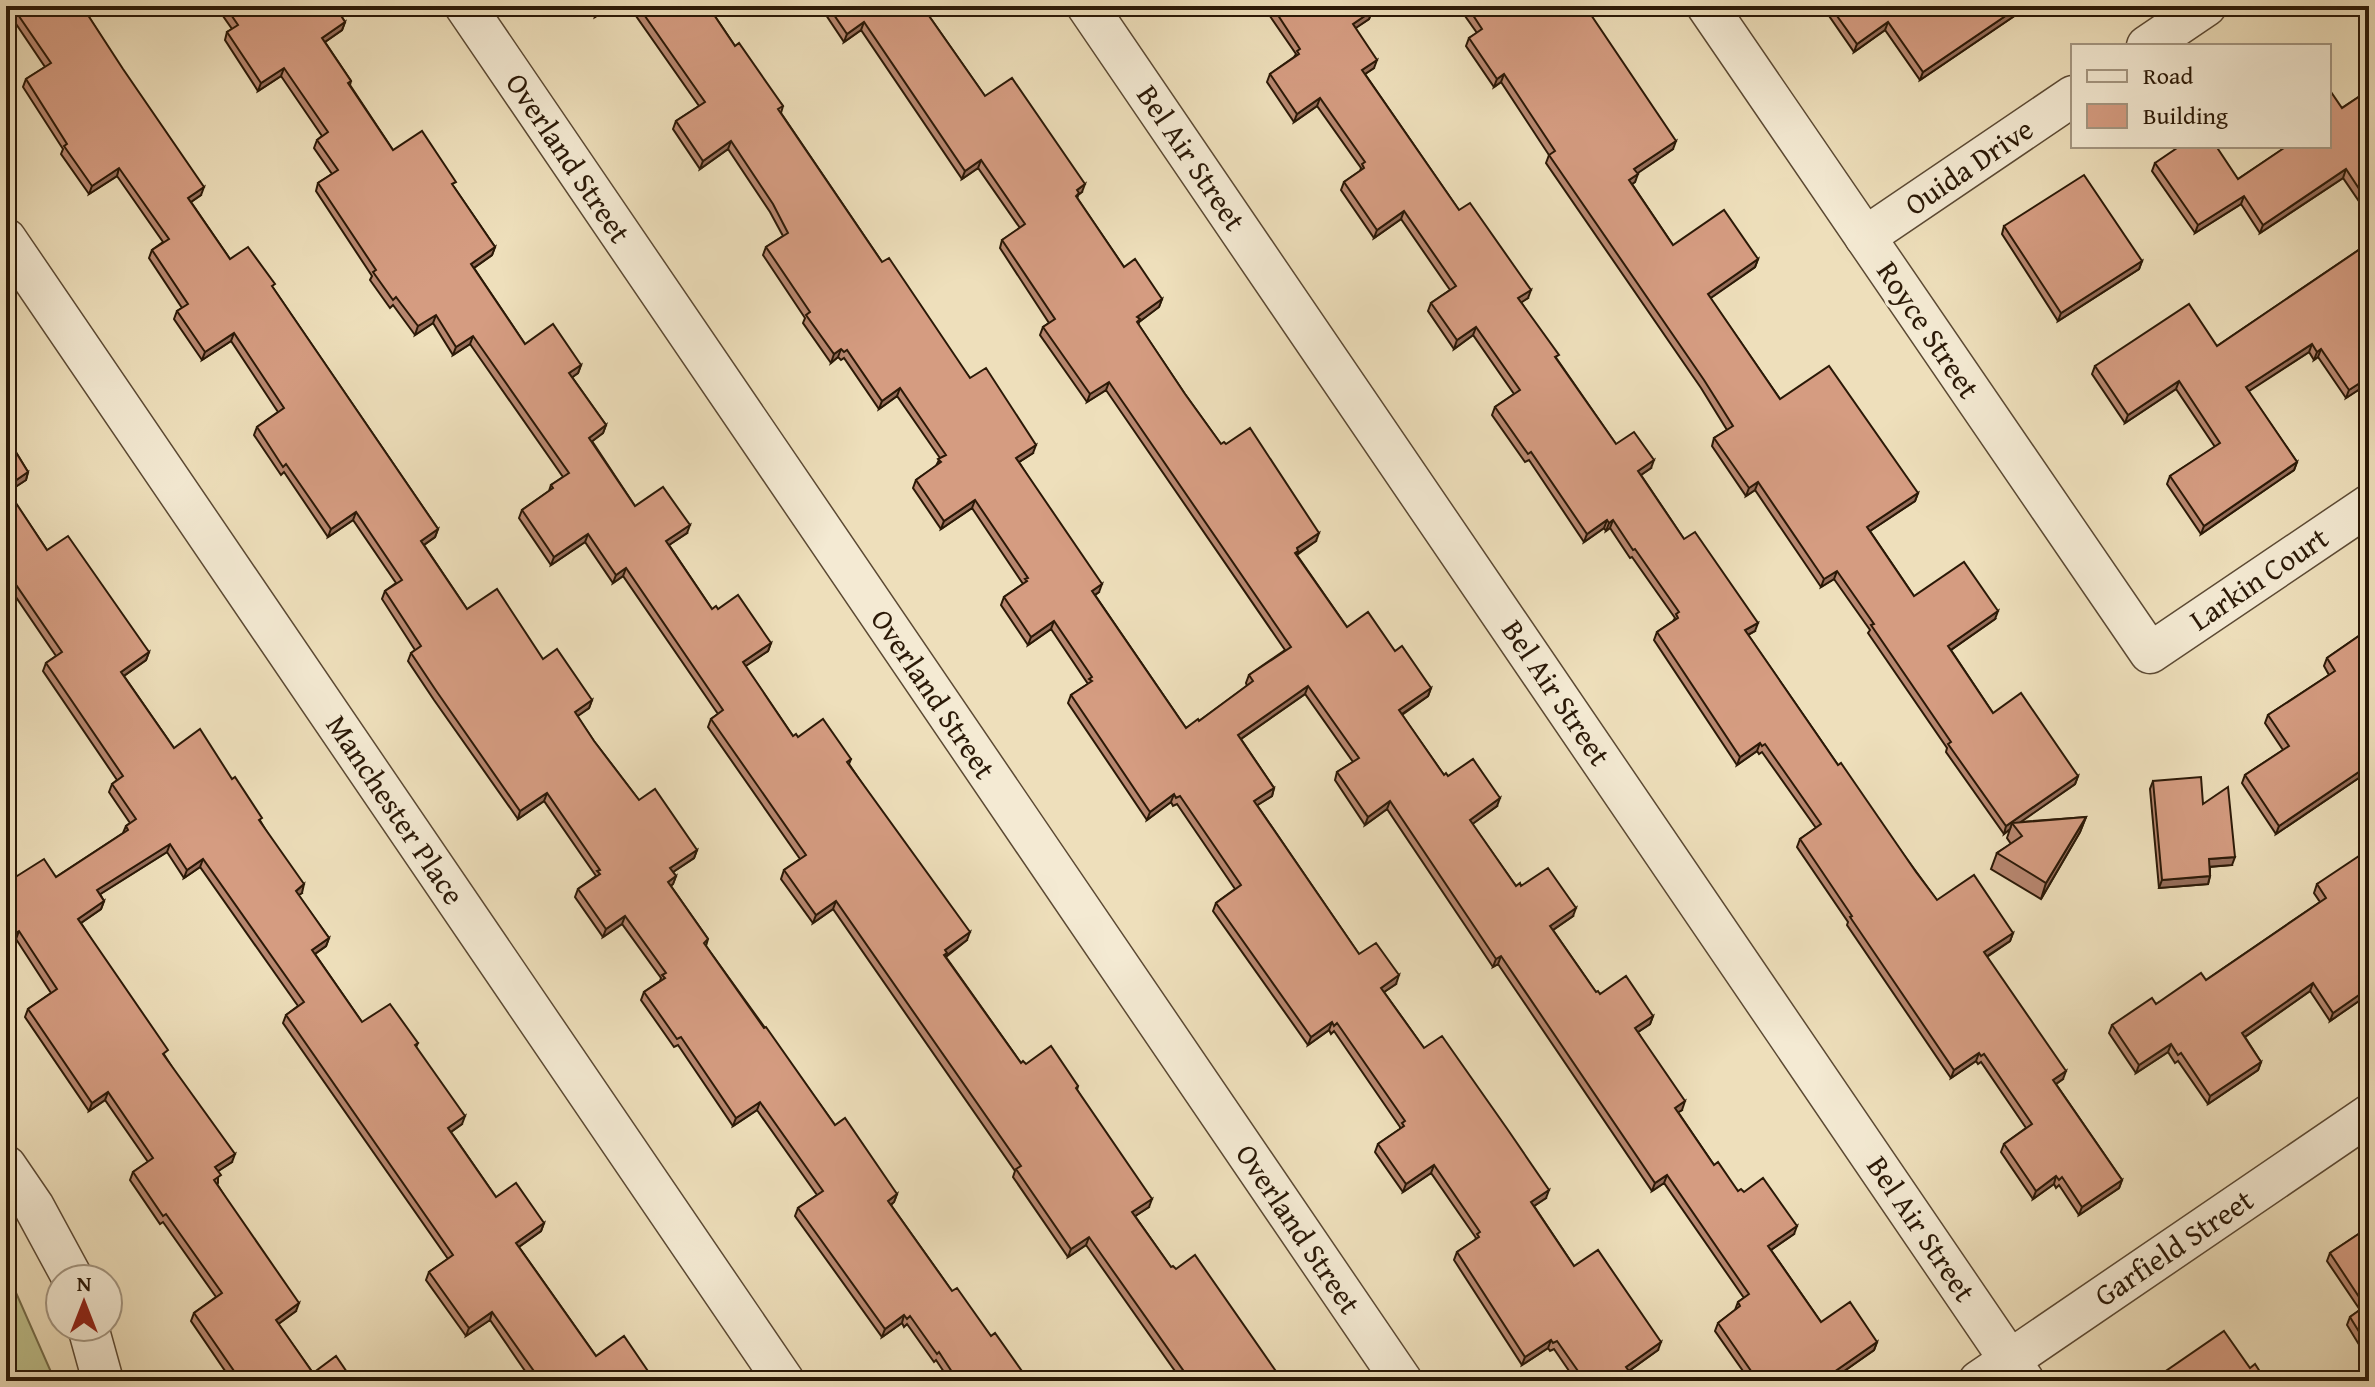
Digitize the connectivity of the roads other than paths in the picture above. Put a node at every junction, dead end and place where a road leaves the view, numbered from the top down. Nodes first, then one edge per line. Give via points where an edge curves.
1 (465, 6) edge
2 (1087, 6) edge
3 (1707, 6) edge
4 (2206, 6) edge
5 (2150, 44) edge
6 (2071, 97) edge
7 (1865, 237) junction
8 (6, 239) edge
9 (2369, 505) edge
10 (2150, 653) joint
11 (2369, 1115) edge
12 (6, 1166) edge
13 (64, 1263) edge
14 (92, 1343) edge
15 (2005, 1374) edge
16 (103, 1381) edge
17 (784, 1381) edge
18 (1402, 1381) edge

1 - 18 street, Overland Street
2 - 15 street, Bel Air Street
3 - 7 street, Royce Street
4 - 5 street
6 - 7 street, Ouida Drive
7 - 10 street, Royce Street
8 - 17 street, Manchester Place
9 - 10 street, Larkin Court
11 - 15 street, Garfield Street
12 - 13 street
14 - 16 street

